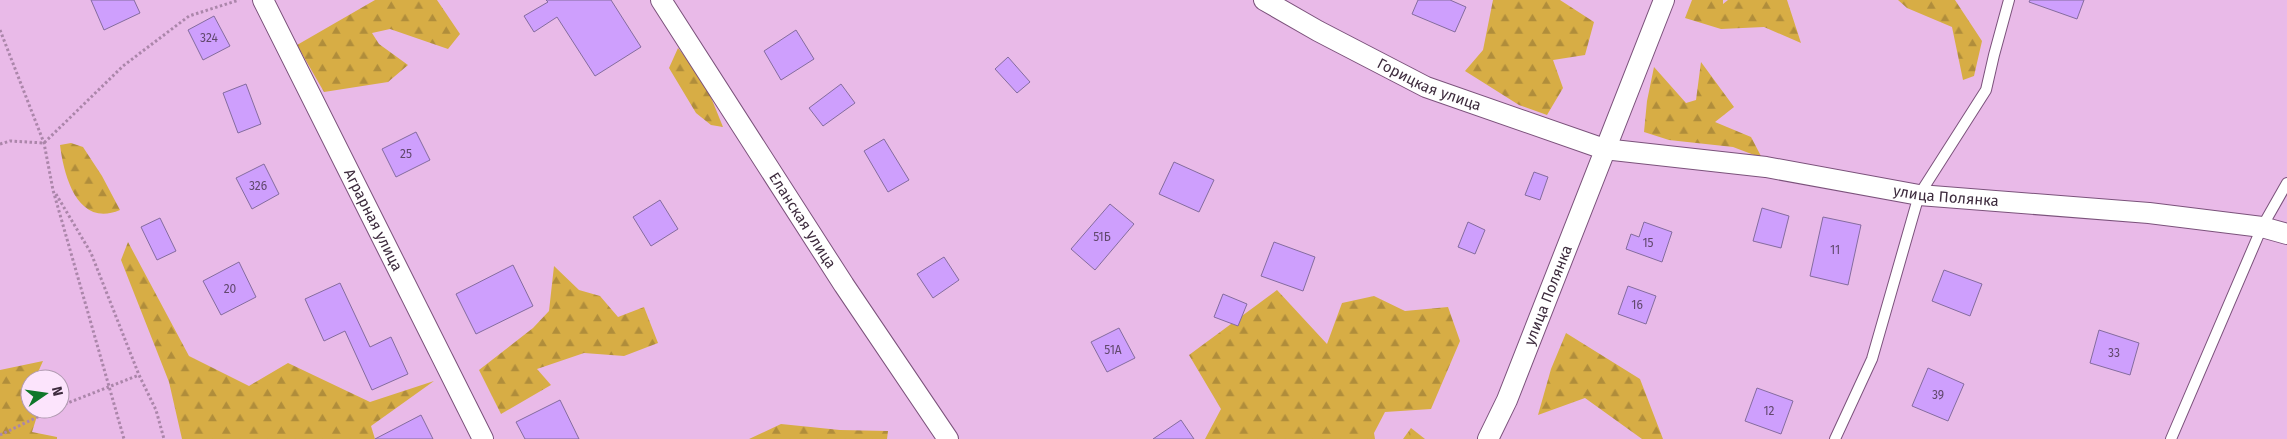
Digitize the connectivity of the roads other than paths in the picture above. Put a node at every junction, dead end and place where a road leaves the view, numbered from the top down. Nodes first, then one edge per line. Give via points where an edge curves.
1 (263, 0) edge
2 (661, 0) edge
3 (1264, 0) edge
4 (1664, 0) edge
5 (2009, 0) edge
6 (1604, 149) junction
7 (2287, 183) edge
8 (1919, 195) junction
9 (2262, 227) junction
10 (2287, 234) edge
11 (483, 439) edge
12 (948, 439) edge
13 (1488, 439) edge
14 (1835, 439) edge
15 (2171, 439) edge

1 - 11 street, Аграрная улица
2 - 12 street, Еланская улица via 844,286
3 - 6 street, Горицкая улица via 1426,87
4 - 6 street, улица Полянка
5 - 8 lane via 1986,90
6 - 8 street, улица Полянка via 1766,167
6 - 13 street, улица Полянка via 1507,400
7 - 9 lane
8 - 9 street, улица Полянка via 2149,213
8 - 14 lane via 1872,359
9 - 10 street, улица Полянка
9 - 15 lane

